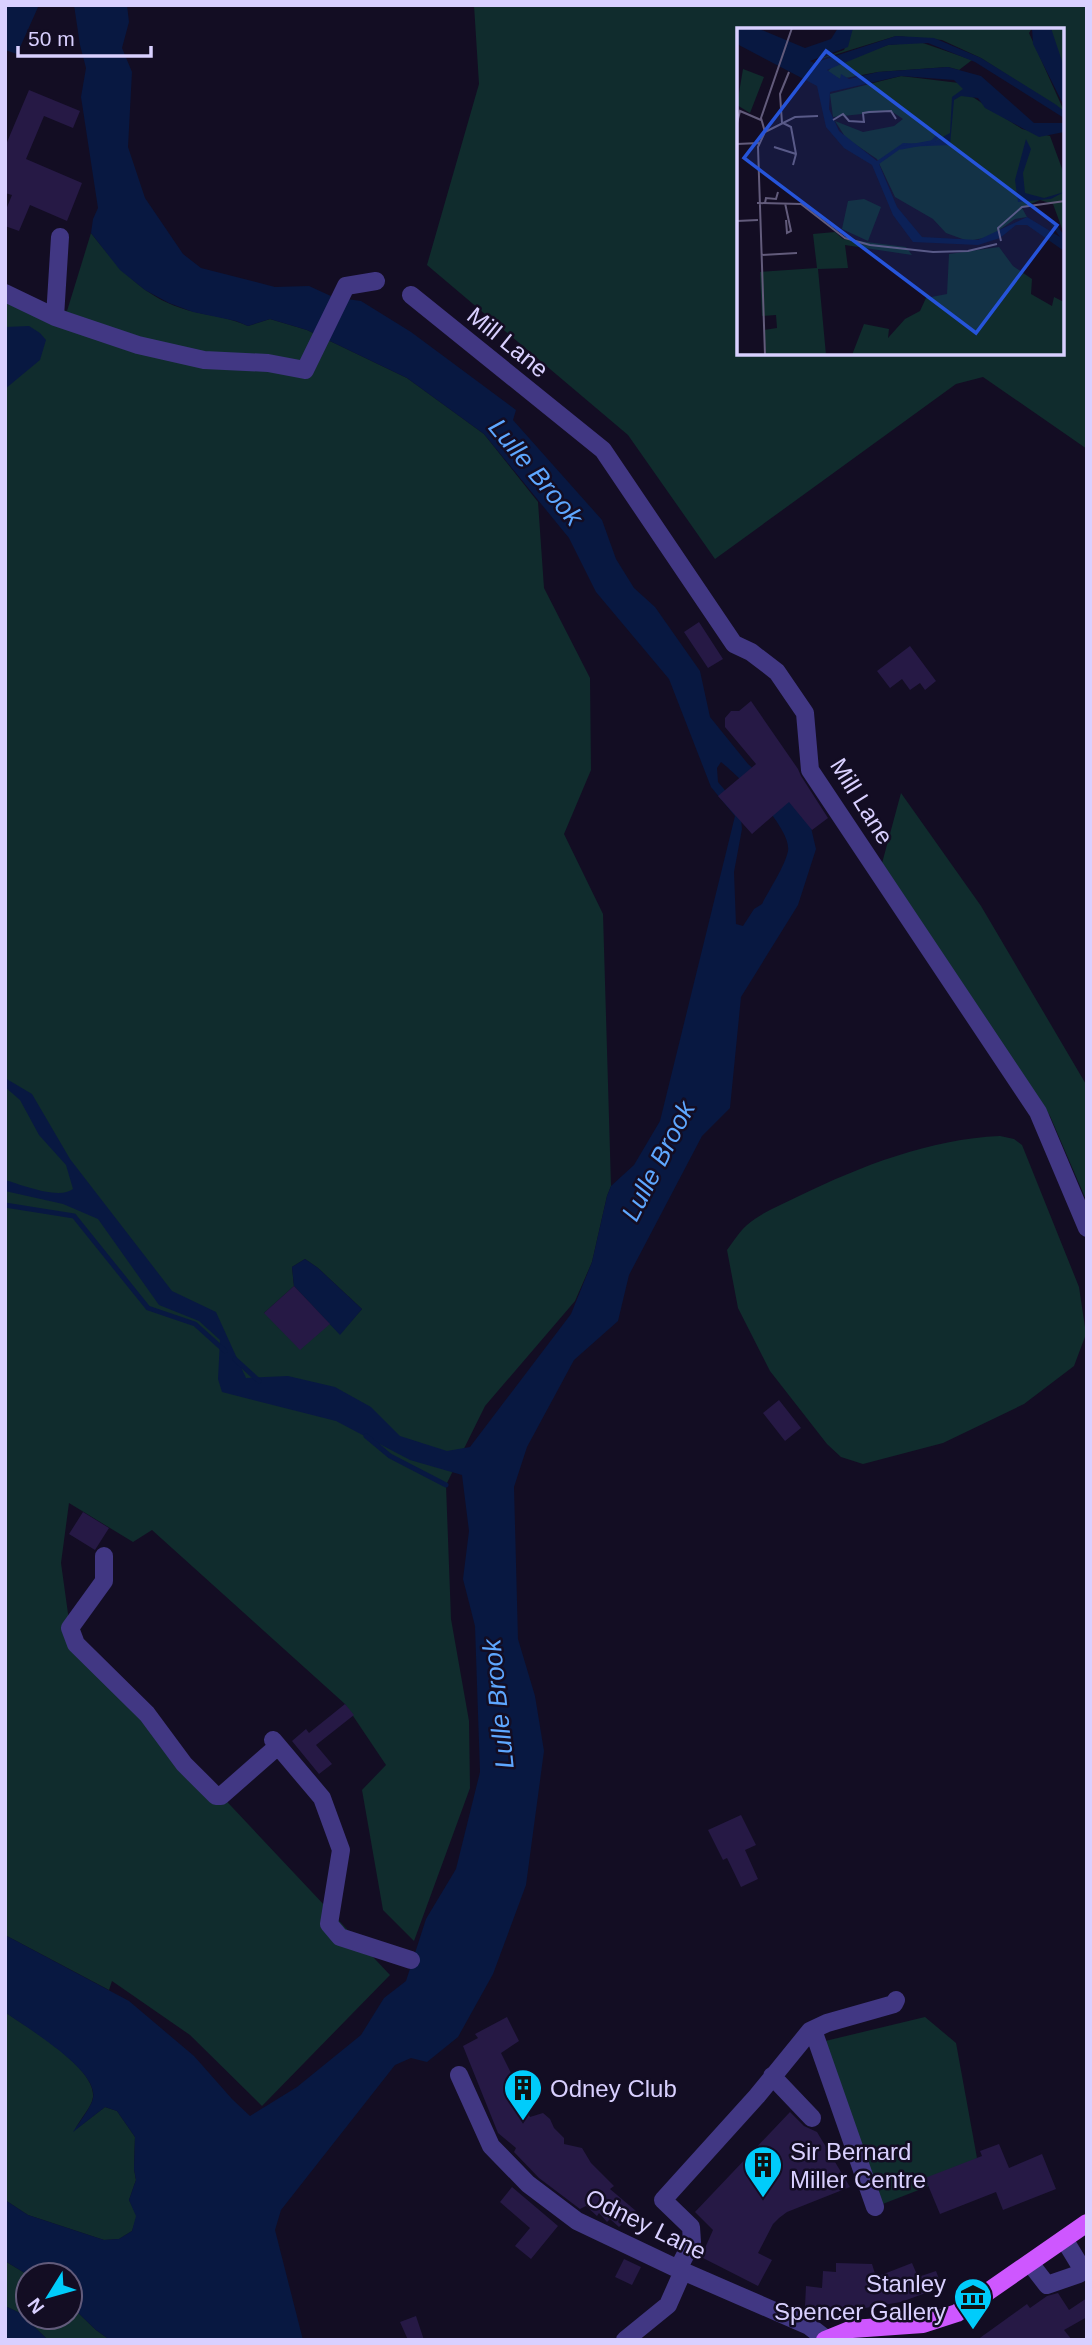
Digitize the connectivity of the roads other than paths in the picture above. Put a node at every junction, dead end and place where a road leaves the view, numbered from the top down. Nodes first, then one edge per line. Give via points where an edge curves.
1 (60, 237) dead end
2 (376, 281) dead end
3 (5, 293) edge
4 (411, 295) dead end
5 (55, 317) junction
6 (1087, 1228) edge
7 (104, 1556) dead end
8 (411, 1960) dead end
9 (896, 2000) dead end
10 (813, 2030) junction
11 (459, 2075) dead end
12 (772, 2076) junction
13 (812, 2118) dead end
14 (875, 2207) dead end
15 (1087, 2223) edge
16 (1064, 2239) junction
17 (1030, 2263) junction
18 (680, 2270) junction
19 (926, 2332) edge
20 (826, 2339) edge
21 (625, 2340) edge

1 - 5 street
2 - 5 street via 346,286 305,370 204,360 138,345
3 - 5 street
4 - 6 street, Mill Lane via 603,450 734,644 777,672 805,713 810,770 1038,1112
7 - 8 street via 104,1581 70,1628 76,1644 147,1714 184,1764 216,1796 275,1743 322,1798 341,1850 329,1924 340,1937
9 - 10 street
10 - 12 street
10 - 14 street
11 - 18 street, Odney Lane via 491,2146 528,2184 577,2221
12 - 13 street
12 - 18 street via 663,2200 691,2227 692,2242
15 - 16 main road
16 - 17 main road
16 - 17 street via 1081,2267 1079,2274 1047,2285
17 - 19 main road
18 - 20 street, Odney Lane via 809,2326
18 - 21 street via 667,2305
19 - 20 main road via 852,2329

